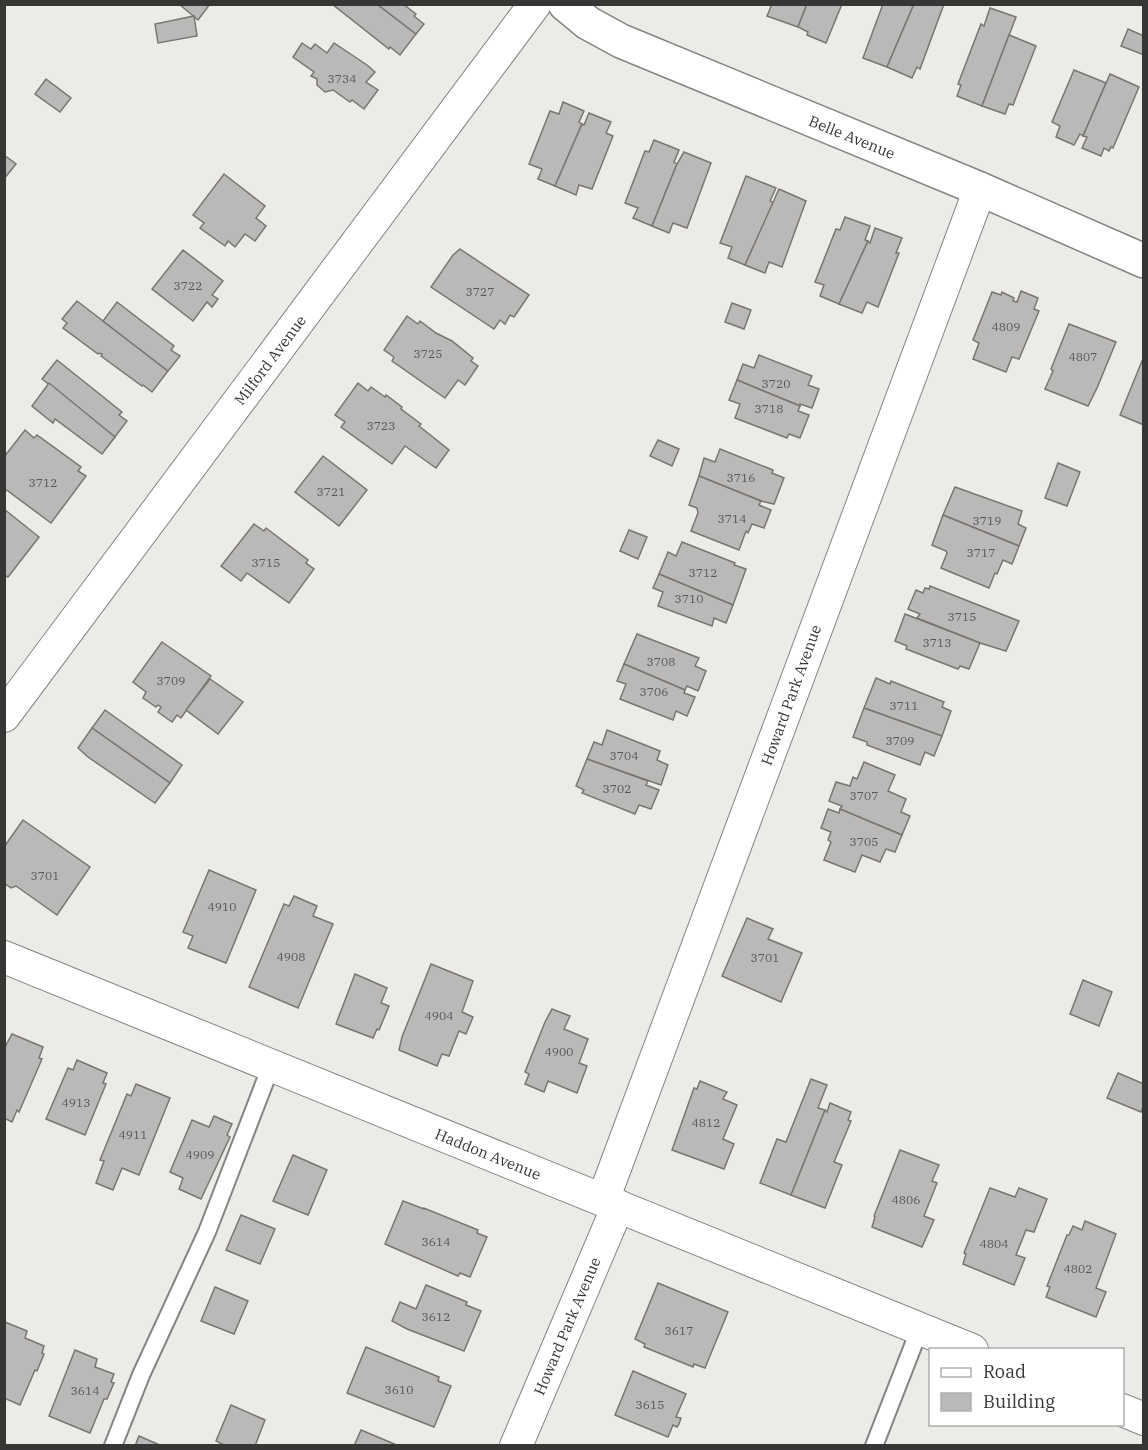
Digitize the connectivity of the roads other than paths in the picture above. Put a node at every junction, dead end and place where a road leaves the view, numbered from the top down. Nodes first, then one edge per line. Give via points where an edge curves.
1 (535, 4) edge
2 (565, 4) edge
3 (980, 189) junction
4 (1143, 259) edge
5 (4, 716) edge
6 (4, 957) edge
7 (271, 1066) junction
8 (610, 1203) junction
9 (920, 1328) junction
10 (967, 1348) edge
11 (1124, 1411) edge
12 (1143, 1419) edge
13 (113, 1446) edge
14 (516, 1446) edge
15 (874, 1446) edge

1 - 5 street, Milford Avenue
2 - 3 street, Belle Avenue via 588,23 621,41
3 - 4 street, Belle Avenue
3 - 8 street, Howard Park Avenue
6 - 7 street, Haddon Avenue
7 - 8 street, Haddon Avenue
7 - 13 lane via 207,1232
8 - 9 street, Haddon Avenue
8 - 14 street, Howard Park Avenue
9 - 10 street, Haddon Avenue
9 - 15 lane
11 - 12 street

